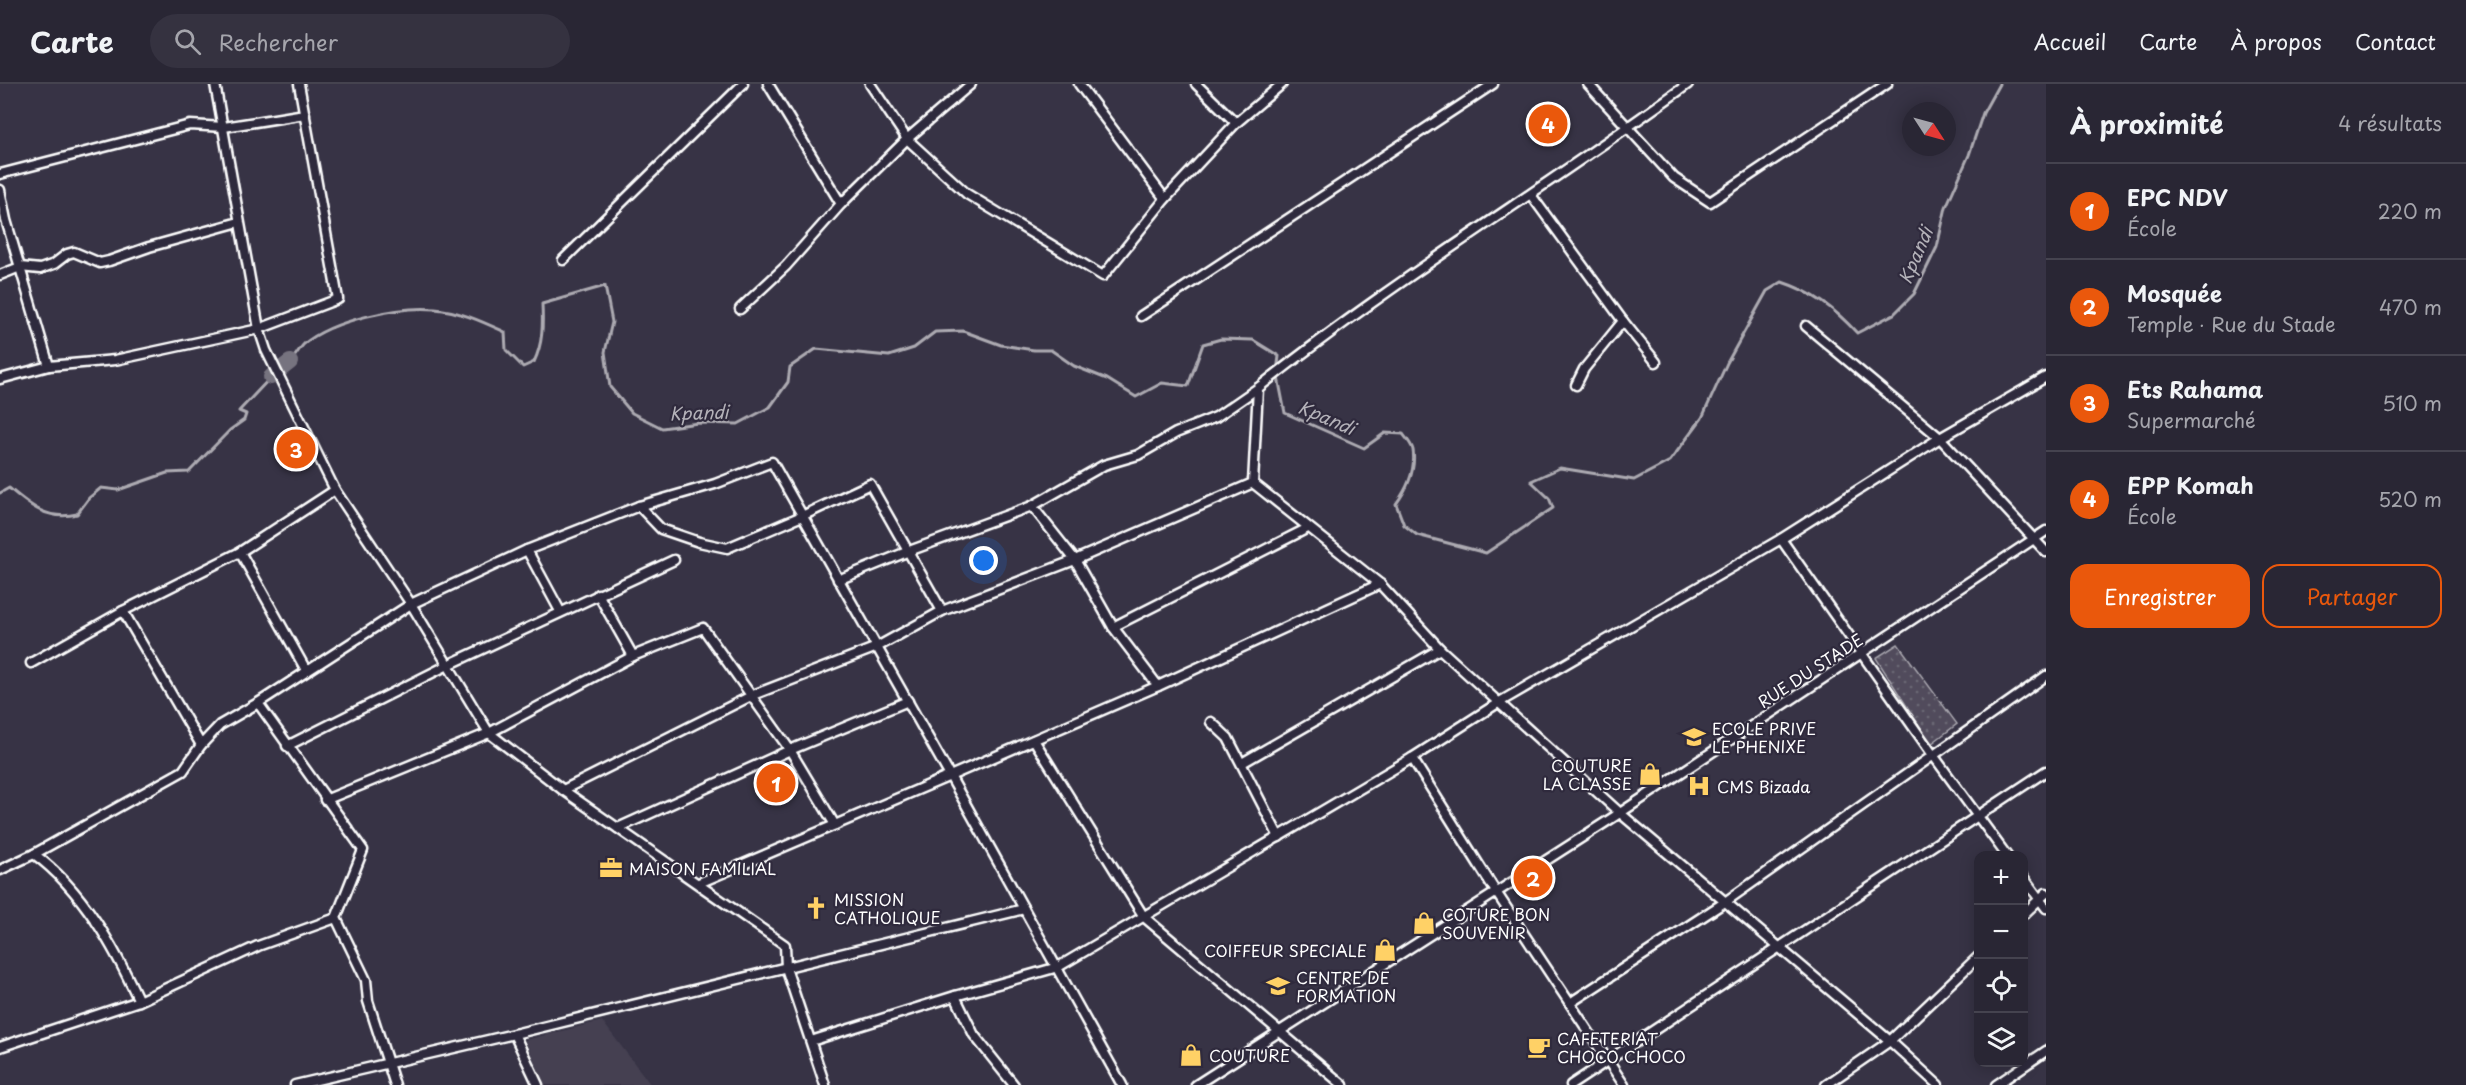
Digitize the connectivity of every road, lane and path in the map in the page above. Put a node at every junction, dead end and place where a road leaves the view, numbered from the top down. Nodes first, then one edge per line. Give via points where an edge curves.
1 (215, 84) edge
2 (299, 84) edge
3 (743, 84) edge
4 (768, 84) edge
5 (870, 84) edge
6 (971, 84) edge
7 (1079, 84) edge
8 (1196, 84) edge
9 (1282, 84) edge
10 (1494, 84) edge
11 (1588, 84) edge
12 (1688, 84) edge
13 (1883, 85) edge
14 (305, 114) junction
15 (1236, 123) junction
16 (224, 127) junction
17 (1628, 128) junction
18 (907, 140) junction
19 (0, 174) edge
20 (0, 190) edge
21 (1531, 195) junction
22 (1165, 198) junction
23 (842, 204) junction
24 (239, 222) junction
25 (563, 260) dead end
26 (20, 267) junction
27 (0, 275) edge
28 (740, 309) dead end
29 (1141, 316) dead end
30 (1623, 321) junction
31 (1806, 326) dead end
32 (259, 329) junction
33 (1656, 362) dead end
34 (49, 366) junction
35 (2046, 377) edge
36 (0, 379) edge
37 (1576, 385) dead end
38 (1258, 388) junction
39 (1940, 438) junction
40 (1253, 483) junction
41 (335, 490) junction
42 (639, 506) junction
43 (1032, 506) junction
44 (802, 516) junction
45 (1308, 528) junction
46 (2046, 531) edge
47 (1781, 539) junction
48 (2034, 540) junction
49 (527, 550) junction
50 (909, 551) junction
51 (240, 552) junction
52 (2046, 552) edge
53 (674, 560) dead end
54 (1075, 560) junction
55 (838, 580) junction
56 (1380, 584) junction
57 (598, 594) junction
58 (411, 604) junction
59 (123, 611) junction
60 (560, 611) junction
61 (942, 611) junction
62 (1113, 627) junction
63 (877, 647) junction
64 (1440, 649) junction
65 (1861, 654) junction
66 (633, 656) junction
67 (31, 663) dead end
68 (448, 665) junction
69 (306, 670) junction
70 (2046, 676) edge
71 (1158, 686) junction
72 (753, 696) junction
73 (908, 701) junction
74 (258, 703) junction
75 (1498, 703) junction
76 (1211, 722) dead end
77 (489, 733) junction
78 (1034, 740) junction
79 (201, 745) junction
80 (287, 746) junction
81 (790, 750) junction
82 (1932, 755) junction
83 (1412, 758) junction
84 (1242, 763) junction
85 (2046, 771) edge
86 (950, 776) junction
87 (563, 790) junction
88 (325, 800) junction
89 (1620, 813) junction
90 (1977, 817) junction
91 (835, 825) junction
92 (618, 828) junction
93 (1279, 837) junction
94 (2004, 851) edge
95 (34, 854) junction
96 (0, 870) edge
97 (2028, 882) edge
98 (699, 883) junction
99 (1496, 892) junction
100 (2043, 896) edge
101 (1725, 902) junction
102 (2046, 908) edge
103 (1024, 909) junction
104 (2028, 910) edge
105 (1144, 917) junction
106 (336, 918) junction
107 (1779, 948) junction
108 (1976, 959) edge
109 (1058, 967) junction
110 (786, 968) junction
111 (955, 996) junction
112 (139, 1001) junction
113 (1570, 1003) junction
114 (1279, 1031) junction
115 (514, 1034) junction
116 (811, 1041) junction
117 (1890, 1041) junction
118 (0, 1047) edge
119 (2046, 1051) edge
120 (1609, 1061) junction
121 (387, 1062) junction
122 (295, 1085) edge
123 (395, 1085) edge
124 (538, 1085) edge
125 (825, 1085) edge
126 (1014, 1085) edge
127 (1122, 1085) edge
128 (1196, 1085) edge
129 (1343, 1085) edge
130 (1571, 1085) edge
131 (1624, 1085) edge
132 (1826, 1085) edge
133 (1938, 1085) edge
134 (1996, 1085) edge

1 - 16 street
2 - 14 street
3 - 25 street
4 - 23 street
5 - 18 street
6 - 18 street
7 - 22 street
8 - 15 street
9 - 15 street
10 - 29 street
11 - 17 street
12 - 17 street
13 - 17 street via 1710,202 1674,178
14 - 16 street
14 - 32 street via 338,299
15 - 22 street
16 - 19 street via 190,125
16 - 24 street
17 - 21 street
18 - 22 street via 967,194 1103,276
18 - 23 street
20 - 26 street
21 - 30 street
21 - 38 street via 1336,327
23 - 28 street via 786,266
24 - 26 street via 100,263 74,252 40,269
24 - 32 street
26 - 27 street
26 - 34 street
30 - 33 street
30 - 37 street via 1584,369
31 - 39 street
32 - 34 street via 115,360
32 - 41 street
34 - 36 street
35 - 39 street
38 - 40 street
38 - 43 street via 1216,417 1176,433 1138,455 1104,465
39 - 47 street
39 - 48 street
40 - 45 street
40 - 54 street
41 - 51 street
41 - 58 street
42 - 44 street via 661,529 727,548
42 - 44 street via 772,462
42 - 49 street
43 - 50 street
43 - 54 street
44 - 50 street via 870,484
44 - 55 street
45 - 56 street
45 - 62 street
46 - 48 street, RUE DU STADE
47 - 65 street
47 - 75 street
48 - 52 street
48 - 65 street, RUE DU STADE
49 - 58 street
49 - 60 street
50 - 55 street
50 - 61 street
51 - 59 street
51 - 69 street
53 - 57 street
54 - 61 street
54 - 62 street
55 - 63 street
56 - 64 street
56 - 71 street
57 - 60 street
57 - 66 street
58 - 68 street
58 - 69 street
59 - 67 street
59 - 79 street
60 - 68 street
61 - 63 street
62 - 71 street
63 - 72 street
63 - 73 street
64 - 75 street
64 - 84 street
65 - 82 street
65 - 89 street, RUE DU STADE
66 - 72 street via 703,628
66 - 77 street
68 - 77 street
68 - 80 street
69 - 74 street
70 - 82 street
71 - 78 street
72 - 81 street
72 - 87 street
73 - 81 street
73 - 86 street
74 - 79 street via 220,725
74 - 80 street
75 - 83 street
75 - 89 street
76 - 84 street via 1223,732
77 - 87 street
77 - 88 street
78 - 86 street
78 - 105 street
79 - 95 street via 183,771
80 - 88 street
81 - 91 street
81 - 92 street
82 - 90 street
82 - 101 street
83 - 93 street
83 - 99 street
84 - 93 street
85 - 90 street
86 - 91 street
86 - 103 street
87 - 92 street
88 - 106 street via 363,850
89 - 99 street, RUE DU STADE
89 - 101 street
90 - 94 street
90 - 107 street
91 - 98 street
92 - 98 street
93 - 105 street
95 - 96 street
95 - 112 street via 55,870 99,927
97 - 100 street
98 - 110 street via 785,945
99 - 113 street
99 - 114 street, RUE DU STADE
100 - 102 street
100 - 104 street
101 - 107 street
101 - 113 street
103 - 109 street
103 - 110 street
105 - 109 street
105 - 114 street
106 - 112 street via 258,945
106 - 121 street via 366,980 368,1001
107 - 117 street
107 - 120 street
108 - 117 street
109 - 111 street
109 - 127 street
110 - 115 street
110 - 116 street
111 - 116 street
111 - 126 street via 975,1035
112 - 118 street
113 - 120 street
114 - 128 street, RUE DU STADE
114 - 129 street
115 - 121 street
115 - 124 street
116 - 125 street
117 - 132 street
117 - 133 street
119 - 134 street
120 - 130 street
120 - 131 street
121 - 122 street
121 - 123 street

